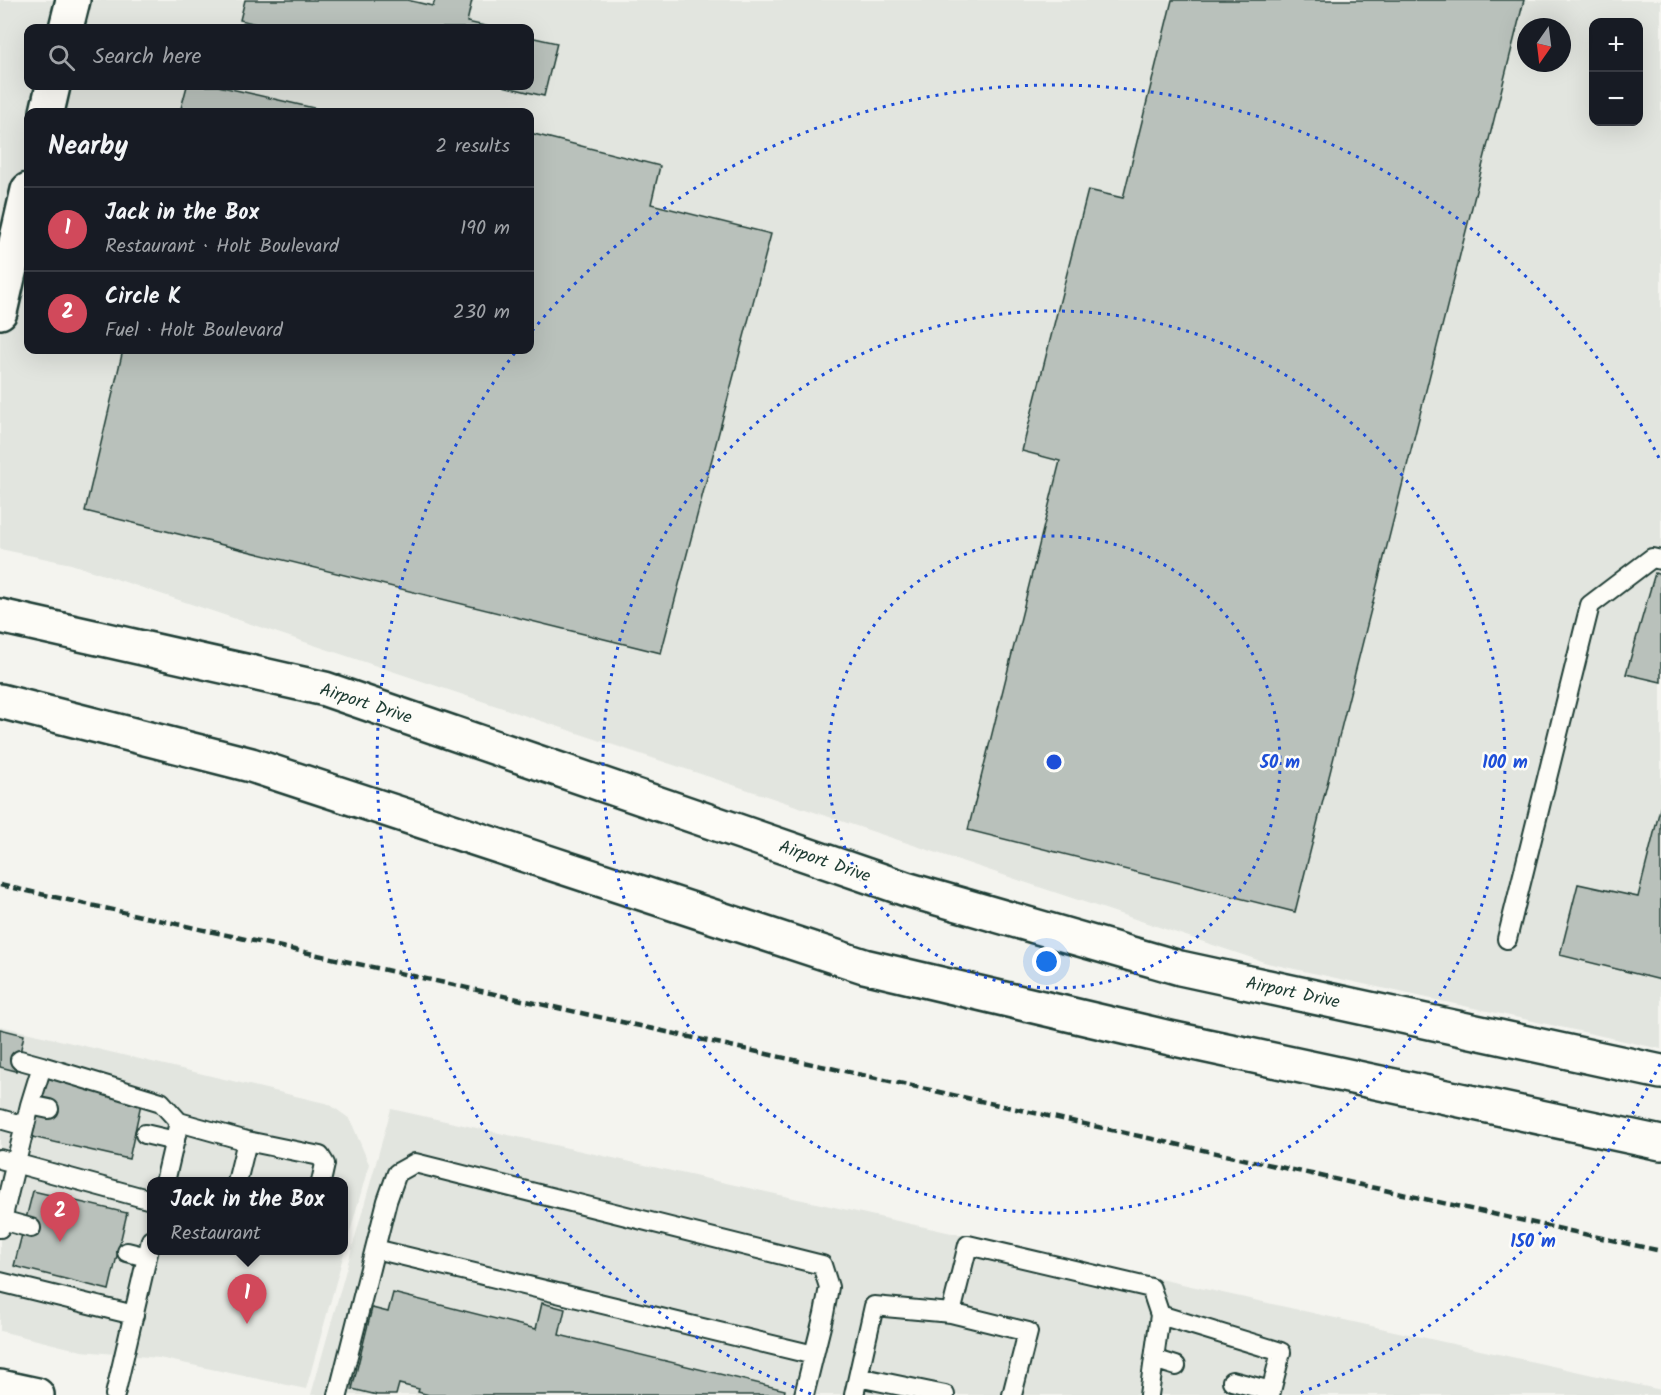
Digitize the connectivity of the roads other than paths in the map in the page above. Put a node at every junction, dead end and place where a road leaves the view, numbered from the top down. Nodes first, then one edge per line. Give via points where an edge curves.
1 (73, 0) edge
2 (67, 24) edge
3 (52, 90) edge
4 (47, 108) edge
5 (24, 207) edge
6 (0, 312) edge
7 (1661, 560) edge
8 (0, 616) edge
9 (0, 701) edge
10 (1507, 939) dead end
11 (20, 1060) dead end
12 (42, 1066) junction
13 (1661, 1072) edge
14 (30, 1105) junction
15 (49, 1110) dead end
16 (0, 1119) edge
17 (179, 1122) junction
18 (25, 1126) junction
19 (145, 1134) dead end
20 (175, 1141) junction
21 (247, 1141) junction
22 (1661, 1143) edge
23 (8, 1161) edge
24 (166, 1177) edge
25 (238, 1177) edge
26 (322, 1177) edge
27 (147, 1199) edge
28 (1, 1224) edge
29 (31, 1228) dead end
30 (147, 1248) edge
31 (375, 1249) junction
32 (127, 1252) dead end
33 (147, 1255) edge
34 (0, 1282) edge
35 (951, 1313) junction
36 (134, 1315) junction
37 (1160, 1315) junction
38 (814, 1355) junction
39 (1154, 1359) junction
40 (1176, 1366) dead end
41 (858, 1377) junction
42 (1232, 1381) dead end
43 (0, 1387) edge
44 (1270, 1393) edge
45 (36, 1395) edge
46 (115, 1395) edge
47 (339, 1395) edge
48 (804, 1395) edge
49 (854, 1395) edge
50 (945, 1395) edge
51 (1012, 1395) edge
52 (1149, 1395) edge

1 - 2 main road
3 - 4 main road
5 - 6 main road
7 - 10 lane via 1652,558 1590,605
8 - 13 main road, Airport Drive via 325,689 906,889 1180,968
9 - 22 main road via 251,765 864,966 1170,1038
11 - 12 lane
12 - 14 lane
12 - 17 lane via 160,1102
14 - 15 lane
14 - 18 lane
16 - 18 lane
17 - 20 lane
17 - 21 lane
18 - 23 lane
19 - 20 lane
20 - 24 lane
21 - 25 lane
21 - 26 lane via 320,1156 325,1164
23 - 27 lane
23 - 28 lane
28 - 29 lane
30 - 32 lane
31 - 38 lane
31 - 38 lane via 397,1173 415,1164 426,1166 822,1265 829,1287
31 - 47 lane
33 - 36 lane
34 - 36 lane
35 - 37 lane via 968,1245 1151,1288
35 - 41 lane via 874,1306
35 - 51 lane via 1028,1332
36 - 46 lane
37 - 39 lane
37 - 44 lane via 1281,1352
38 - 48 lane
39 - 40 lane
39 - 52 lane
41 - 49 lane
41 - 50 lane
42 - 44 lane
43 - 45 main road

